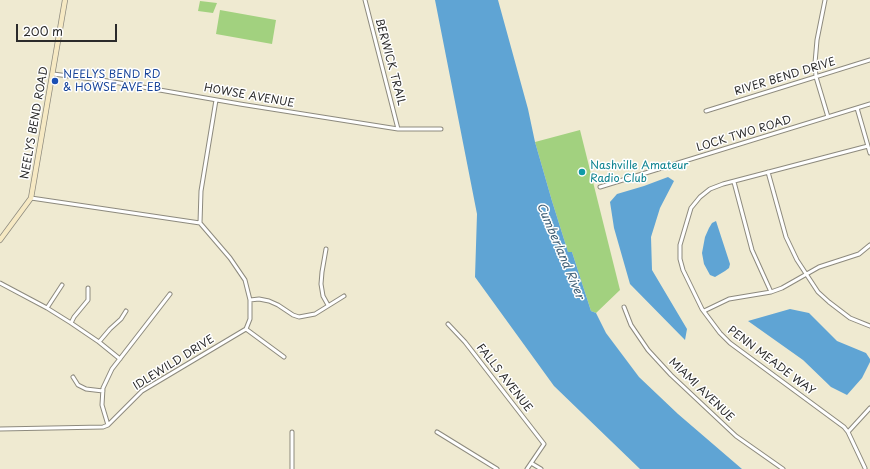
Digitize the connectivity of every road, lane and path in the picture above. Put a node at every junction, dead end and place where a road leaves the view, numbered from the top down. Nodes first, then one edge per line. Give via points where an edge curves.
1 (65, 0) edge
2 (365, 0) edge
3 (825, 0) edge
4 (870, 60) edge
5 (53, 74) junction
6 (816, 77) junction
7 (216, 100) junction
8 (870, 104) edge
9 (857, 108) junction
10 (706, 111) dead end
11 (828, 117) junction
12 (398, 129) junction
13 (441, 130) dead end
14 (868, 146) junction
15 (870, 154) edge
16 (768, 172) junction
17 (734, 182) junction
18 (600, 187) dead end
19 (31, 198) junction
20 (200, 223) junction
21 (0, 240) edge
22 (870, 245) edge
23 (326, 249) dead end
24 (807, 274) junction
25 (0, 283) edge
26 (62, 285) dead end
27 (88, 288) dead end
28 (770, 292) junction
29 (170, 294) dead end
30 (344, 296) dead end
31 (250, 300) junction
32 (328, 305) junction
33 (47, 308) junction
34 (624, 308) dead end
35 (126, 311) dead end
36 (704, 311) junction
37 (71, 323) junction
38 (448, 324) dead end
39 (870, 326) edge
40 (246, 329) junction
41 (99, 342) junction
42 (284, 357) dead end
43 (120, 359) junction
44 (73, 377) dead end
45 (103, 391) junction
46 (870, 408) edge
47 (108, 425) junction
48 (0, 429) edge
49 (292, 432) dead end
50 (437, 432) dead end
51 (848, 432) junction
52 (531, 463) junction
53 (865, 468) dead end
54 (292, 469) edge
55 (497, 469) edge
56 (528, 469) edge
57 (541, 469) edge
58 (783, 469) edge

1 - 5 main road, NEELYS BEND ROAD
2 - 12 street, BERWICK TRAIL
3 - 6 street via 817,40
4 - 6 street, RIVER BEND DRIVE
5 - 7 street, HOWSE AVENUE
5 - 19 main road, NEELYS BEND ROAD
6 - 10 street, RIVER BEND DRIVE
6 - 11 street
7 - 12 street, HOWSE AVENUE
7 - 20 street via 201,191
8 - 9 street, LOCK TWO ROAD
9 - 11 street, LOCK TWO ROAD
9 - 14 street
11 - 18 street, LOCK TWO ROAD
12 - 13 street, HOWSE AVENUE
14 - 15 street
14 - 16 street, PENN MEADE WAY
16 - 17 street, PENN MEADE WAY
16 - 24 street via 786,237
17 - 28 street via 752,250
17 - 36 street, PENN MEADE WAY via 723,184 700,197 691,208 680,245 683,270
19 - 20 street
19 - 21 main road, NEELYS BEND ROAD
20 - 31 street via 246,280
22 - 24 street via 859,254
23 - 32 street via 321,284
24 - 28 street
24 - 39 street via 828,302 850,318
25 - 33 street
26 - 33 street
27 - 37 street via 88,300
28 - 36 street via 729,299
29 - 43 street
30 - 32 street
31 - 32 street via 269,301 299,317 315,314
31 - 40 street via 250,319
33 - 37 street
34 - 58 street, MIAMI AVENUE via 631,325 648,350 671,375 736,436
35 - 41 street
36 - 51 street, PENN MEADE WAY via 730,343
37 - 41 street
38 - 52 street, FALLS AVENUE via 465,342 543,444
40 - 42 street
40 - 47 street, IDLEWILD DRIVE via 142,391
41 - 43 street
43 - 45 street via 112,369
44 - 45 street via 78,385 86,389
45 - 47 street via 102,404
46 - 51 street
47 - 48 street via 94,428
49 - 54 street
50 - 55 street
51 - 53 street, PENN MEADE WAY
52 - 56 street
52 - 57 street

